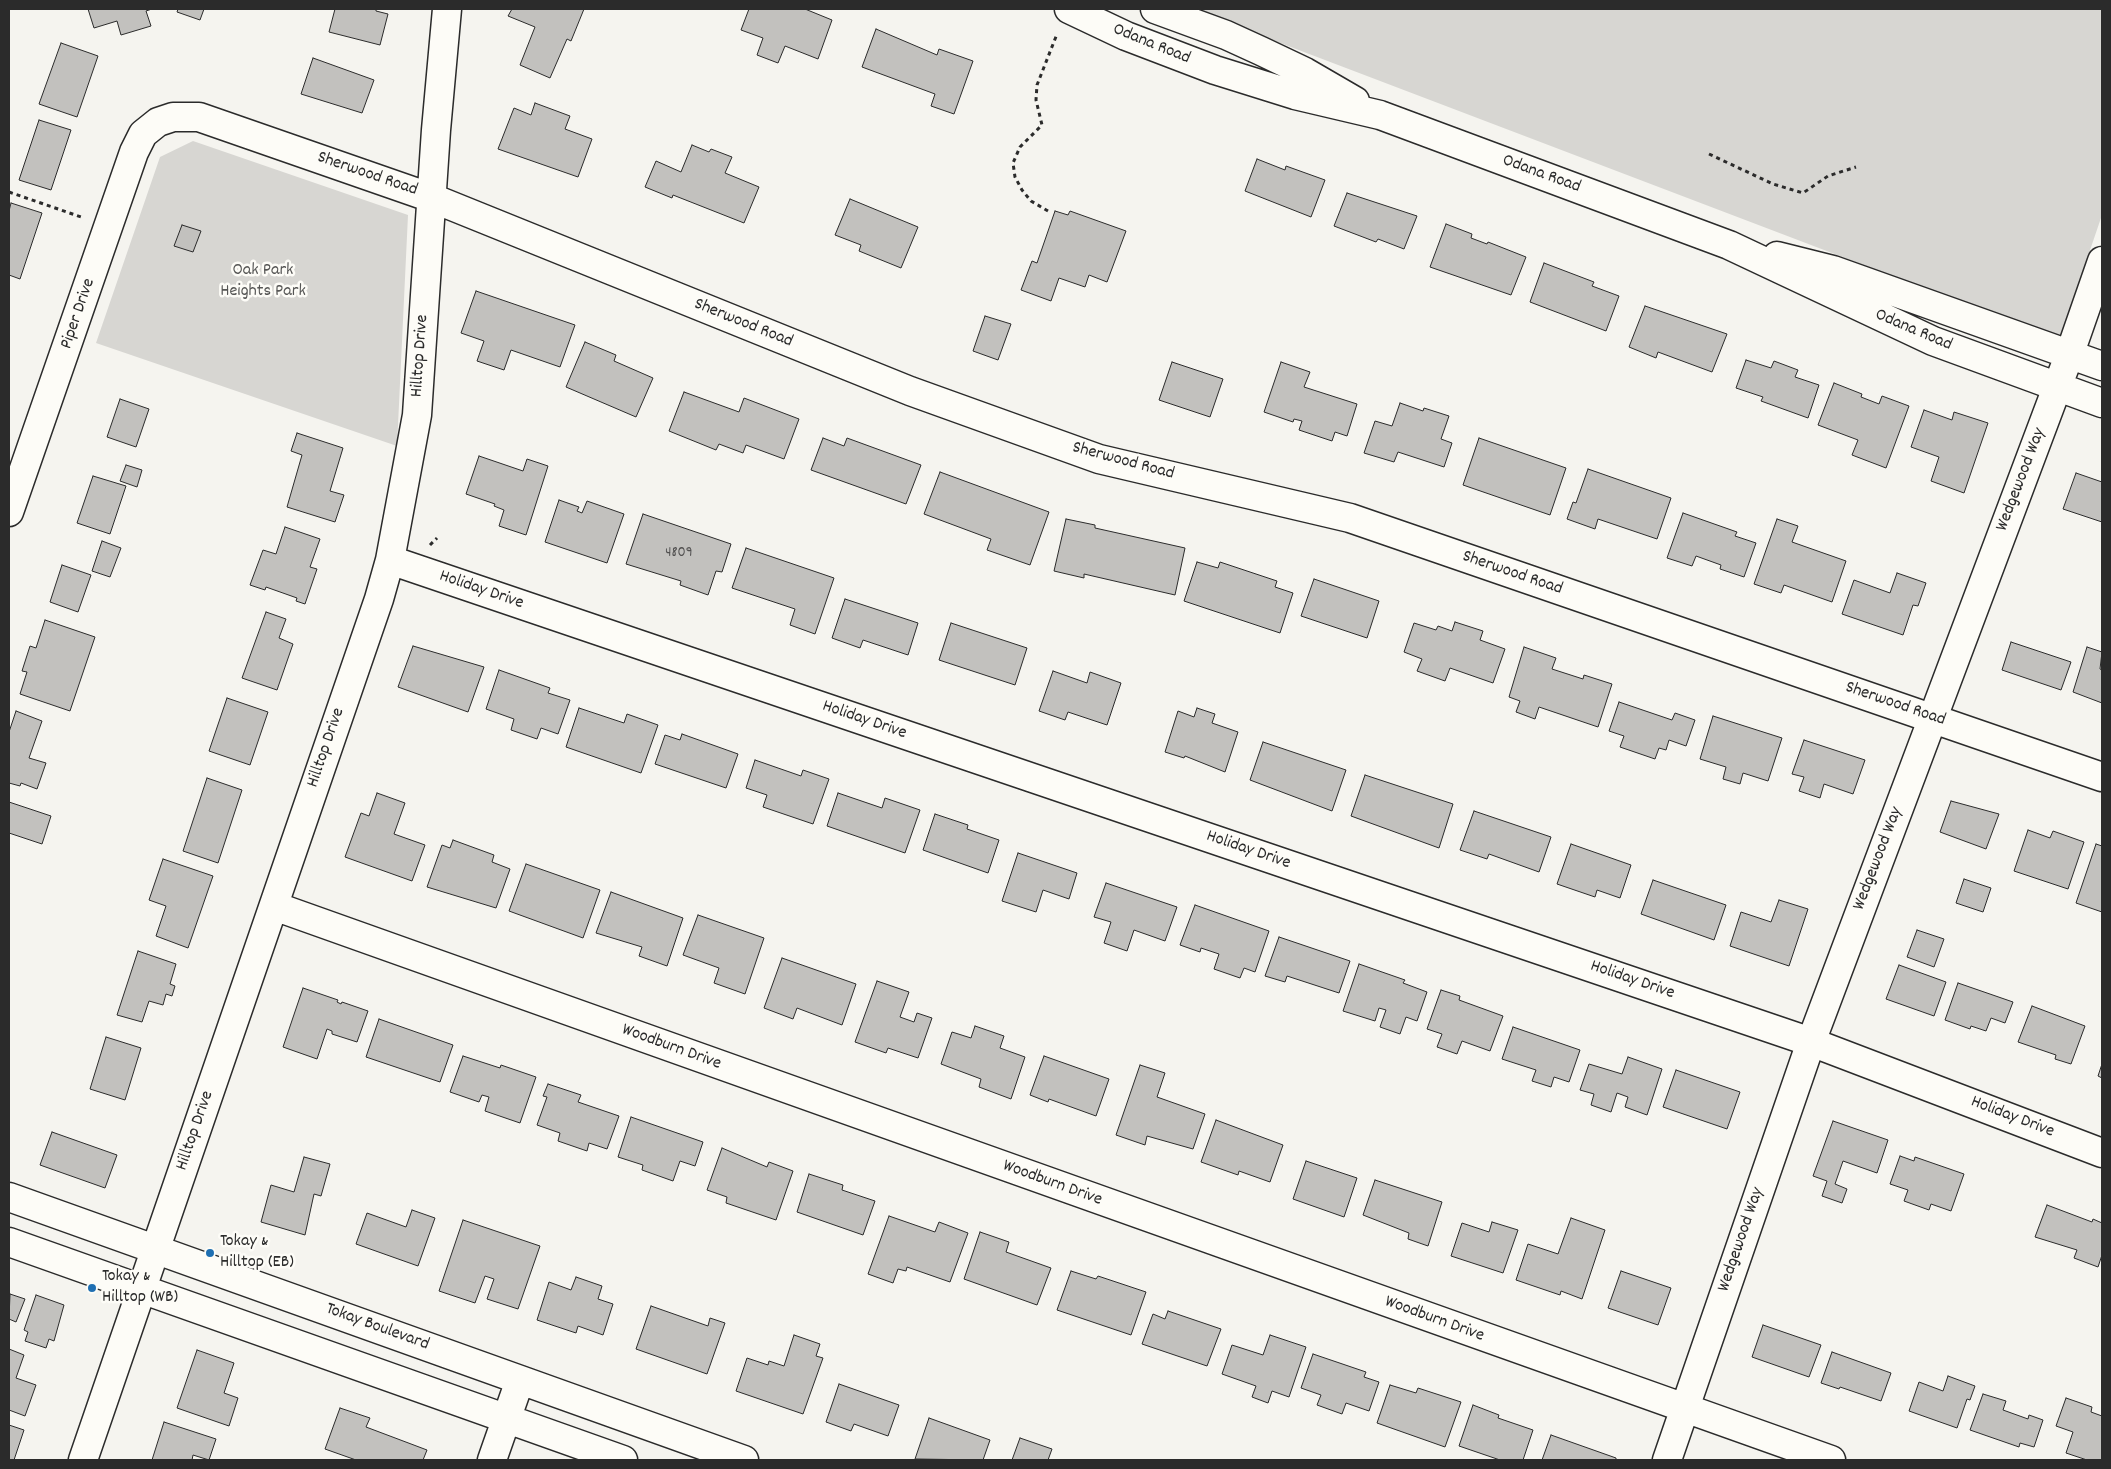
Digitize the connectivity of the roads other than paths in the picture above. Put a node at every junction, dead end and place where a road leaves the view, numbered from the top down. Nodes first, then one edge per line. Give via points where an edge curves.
1 (447, 9) edge
2 (1069, 9) edge
3 (1155, 9) edge
4 (1380, 115) junction
5 (158, 122) joint
6 (432, 198) junction
7 (1729, 245) junction
8 (2102, 261) edge
9 (2070, 354) junction
10 (2102, 366) edge
11 (2058, 387) junction
12 (2102, 403) edge
13 (9, 512) edge
14 (390, 560) junction
15 (1932, 718) junction
16 (2102, 777) edge
17 (274, 906) junction
18 (1811, 1042) junction
19 (2102, 1153) edge
20 (9, 1197) edge
21 (9, 1242) edge
22 (156, 1248) junction
23 (142, 1290) junction
24 (520, 1380) junction
25 (1684, 1410) junction
26 (506, 1418) junction
27 (83, 1460) edge
28 (492, 1460) edge
29 (623, 1460) edge
30 (744, 1460) edge
31 (1667, 1460) edge
32 (1832, 1460) edge

1 - 6 street, Hilltop Drive
2 - 4 street, Odana Road via 1126,36 1215,70 1295,95
3 - 4 street, Odana Road via 1270,55
4 - 7 street, Odana Road
5 - 6 street, Sherwood Road via 174,117 199,117
5 - 13 street, Piper Drive via 143,134 134,152
6 - 14 street, Hilltop Drive via 417,415
6 - 15 street, Sherwood Road via 910,391 1099,459 1350,518
7 - 9 street, Odana Road via 1833,270
7 - 11 street, Odana Road via 1933,341
8 - 9 street, Wedgewood Way
9 - 10 street, Odana Road
9 - 11 street, Wedgewood Way
11 - 12 street, Odana Road
11 - 15 street, Wedgewood Way
14 - 17 street, Hilltop Drive via 380,599
14 - 18 street, Holiday Drive
15 - 16 street, Sherwood Road
15 - 18 street, Wedgewood Way
17 - 22 street, Hilltop Drive
17 - 25 street, Woodburn Drive
18 - 19 street, Holiday Drive
18 - 25 street, Wedgewood Way
20 - 22 street, Tokay Boulevard
21 - 23 street
22 - 23 street, Hilltop Drive
22 - 24 street, Tokay Boulevard
23 - 26 street
23 - 27 street, Hilltop Drive
24 - 26 street
24 - 30 street, Tokay Boulevard
25 - 31 street, Wedgewood Way
25 - 32 street, Woodburn Drive
26 - 28 street
26 - 29 street

